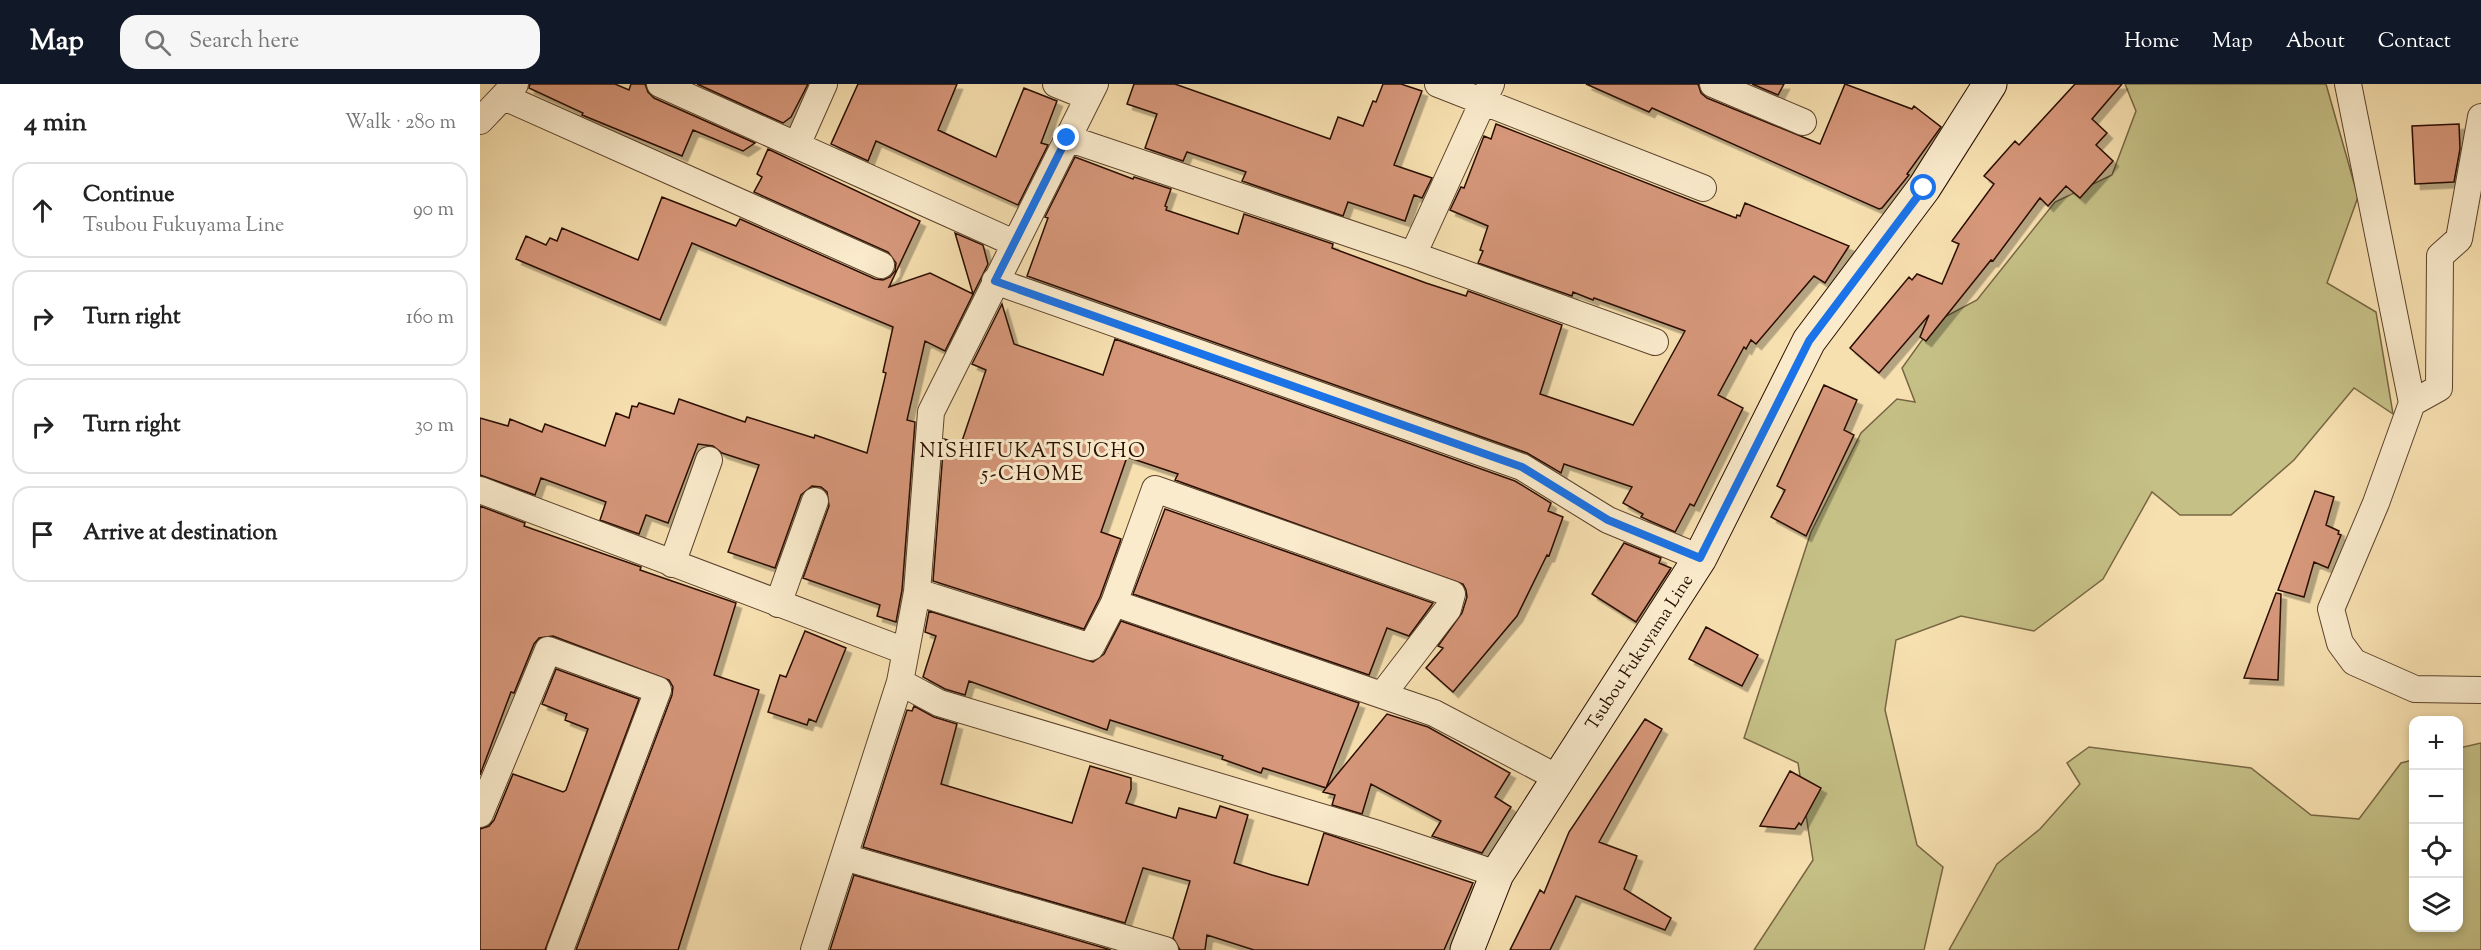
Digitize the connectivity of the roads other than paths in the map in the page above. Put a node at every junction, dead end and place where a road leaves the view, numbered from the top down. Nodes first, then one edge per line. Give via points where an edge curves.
1 (660, 84) edge
2 (825, 84) edge
3 (1056, 84) edge
4 (1438, 84) edge
5 (1713, 84) edge
6 (1990, 84) edge
7 (2348, 84) edge
8 (1091, 90) edge
9 (509, 91) edge
10 (1487, 93) edge
11 (2481, 117) edge
12 (480, 121) edge
13 (1803, 122) dead end
14 (1067, 138) junction
15 (797, 145) junction
16 (1703, 188) dead end
17 (1014, 243) junction
18 (1413, 255) junction
19 (880, 266) dead end
20 (995, 281) junction
21 (1655, 342) dead end
22 (2412, 403) junction
23 (710, 460) dead end
24 (480, 490) edge
25 (815, 501) dead end
26 (1700, 558) junction
27 (672, 564) junction
28 (917, 592) junction
29 (1114, 603) junction
30 (778, 604) junction
31 (905, 651) junction
32 (900, 682) junction
33 (2481, 690) edge
34 (1382, 695) junction
35 (1558, 778) junction
36 (480, 814) edge
37 (844, 857) junction
38 (1497, 874) junction
39 (560, 950) edge
40 (814, 950) edge
41 (1165, 950) edge
42 (1467, 950) edge

1 - 15 street
2 - 15 street
3 - 8 street
4 - 10 street
5 - 13 street
6 - 26 main road, Tsubou Fukuyama Line via 1924,188 1809,341
7 - 22 street
8 - 14 street
9 - 12 street
9 - 19 street
10 - 16 street
10 - 18 street
11 - 22 street via 2459,240 2440,256 2439,388
14 - 17 street
14 - 18 street
15 - 17 street
17 - 20 street
18 - 21 street
20 - 26 street via 1522,467 1608,520
20 - 28 street via 931,412
22 - 33 street via 2376,503 2331,609 2340,643 2354,662 2415,689
23 - 27 street
24 - 27 street
25 - 30 street
26 - 35 main road, Tsubou Fukuyama Line
27 - 30 street
28 - 29 street via 1091,647
28 - 31 street
29 - 34 street
29 - 34 street via 1155,489 1452,594 1448,609
30 - 31 street
31 - 32 street
32 - 37 street
32 - 38 street via 939,703 1378,834
34 - 35 street via 1434,713
35 - 38 main road, Tsubou Fukuyama Line
36 - 39 street via 548,650 658,690
37 - 40 street
37 - 41 street
38 - 42 main road, Tsubou Fukuyama Line

